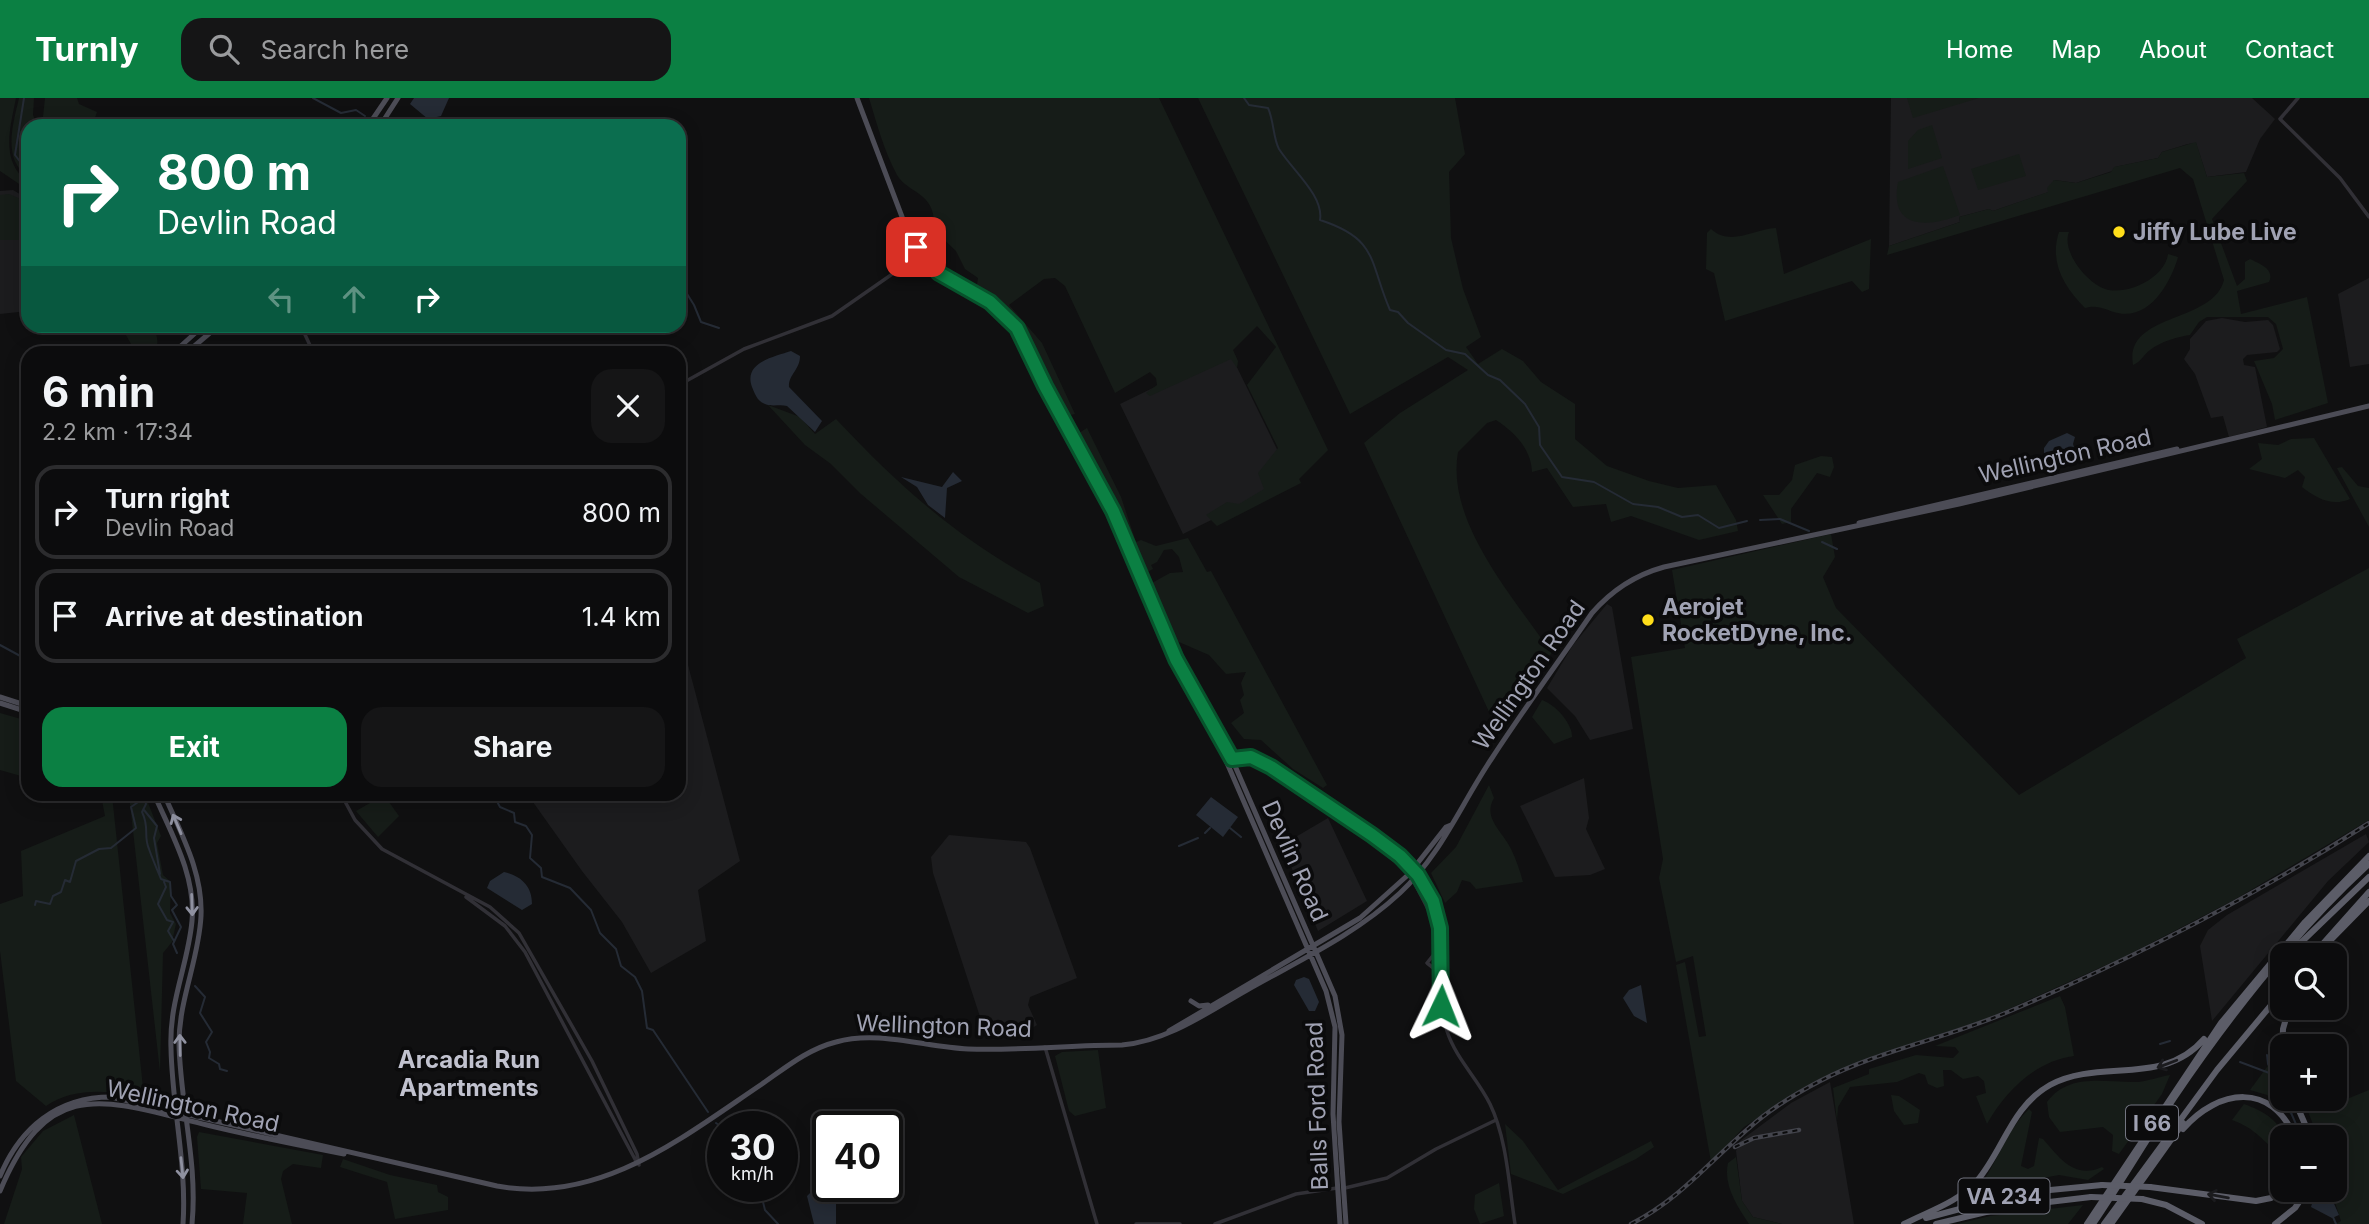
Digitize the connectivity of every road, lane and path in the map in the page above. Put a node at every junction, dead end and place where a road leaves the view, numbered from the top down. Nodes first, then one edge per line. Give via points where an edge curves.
1 (387, 98) edge
2 (398, 98) edge
3 (857, 98) edge
4 (2298, 98) edge
5 (373, 119) edge
6 (384, 119) edge
7 (2369, 217) edge
8 (920, 254) junction
9 (195, 333) edge
10 (210, 333) edge
11 (181, 346) edge
12 (194, 346) edge
13 (686, 381) edge
14 (2369, 406) edge
15 (0, 697) edge
16 (0, 703) edge
17 (21, 704) edge
18 (21, 710) edge
19 (1229, 761) junction
20 (157, 801) edge
21 (167, 801) edge
22 (345, 801) edge
23 (2369, 856) edge
24 (2369, 864) edge
25 (1413, 875) junction
26 (2369, 877) edge
27 (2369, 891) edge
28 (2369, 903) edge
29 (2300, 943) edge
30 (2328, 943) edge
31 (2331, 943) edge
32 (2332, 943) edge
33 (1312, 950) junction
34 (1436, 951) junction
35 (1437, 972) junction
36 (2270, 974) edge
37 (1440, 980) junction
38 (1211, 1004) junction
39 (2270, 1008) edge
40 (2270, 1009) edge
41 (1186, 1019) junction
42 (2230, 1019) junction
43 (2221, 1023) junction
44 (1169, 1031) junction
45 (1045, 1047) junction
46 (1335, 1073) junction
47 (1340, 1084) junction
48 (176, 1111) junction
49 (186, 1113) junction
50 (177, 1119) junction
51 (1496, 1120) junction
52 (187, 1121) junction
53 (2288, 1125) edge
54 (2166, 1149) junction
55 (639, 1165) junction
56 (420, 1168) junction
57 (1, 1178) edge
58 (1340, 1188) junction
59 (0, 1191) edge
60 (2270, 1198) edge
61 (2299, 1202) edge
62 (183, 1224) edge
63 (192, 1224) edge
64 (1097, 1224) edge
65 (1136, 1224) edge
66 (1180, 1224) edge
67 (1215, 1224) edge
68 (1340, 1224) edge
69 (1346, 1224) edge
70 (1516, 1224) edge
71 (1904, 1224) edge
72 (1910, 1224) edge
73 (1936, 1224) edge
74 (2087, 1224) edge
75 (2092, 1224) edge
76 (2105, 1224) edge
77 (2111, 1224) edge
78 (2202, 1224) edge
79 (2275, 1224) edge

1 - 5 main road
2 - 6 main road
3 - 8 main road, Devlin Road
4 - 7 street via 2280,119 2340,178
8 - 13 street via 832,316 744,349
8 - 19 main road, Devlin Road via 939,273 995,305 1017,328 1113,511 1176,659
9 - 11 main road
10 - 12 main road
14 - 25 main road, Wellington Road via 1664,567 1634,578 1592,613 1492,758 1446,838
15 - 17 main road
16 - 18 main road
19 - 25 street via 1246,756 1263,762 1383,843
19 - 33 main road, Devlin Road
20 -> 48 main road via 192,895 190,932 177,982 171,1034
49 -> 21 main road via 180,1021 201,901 192,860
22 - 55 street via 362,829 382,849 490,907 525,941
23 - 43 highway, I 66 via 2305,922
24 - 42 highway via 2294,941
25 - 33 main road, Wellington Road
25 - 34 street via 1431,915
25 - 37 street via 1433,901 1439,922 1443,946
26 - 29 highway
27 - 30 highway
28 - 31 highway
28 - 32 highway
33 - 38 main road, Wellington Road
33 - 44 main road, Wellington Road
33 - 46 main road, Balls Ford Road via 1335,1021
33 - 47 main road, Balls Ford Road via 1339,1016
34 - 35 street
34 - 35 street via 1427,963
35 - 37 street
36 - 42 highway
37 - 51 street via 1451,1041
38 - 41 main road, Wellington Road
38 - 41 main road via 1199,1006 1191,1001 1192,1012
39 - 76 highway via 2217,1069
40 - 54 highway, I 66
41 - 44 main road, Wellington Road
42 - 75 highway
43 -> 71 highway via 2168,1065 2075,1075 2045,1089 2014,1117 1972,1186 1951,1202
43 - 74 highway, I 66
44 - 45 main road, Wellington Road via 1128,1045
45 - 55 main road, Wellington Road via 965,1049 864,1038 833,1042
45 - 64 street
46 - 47 main road
46 - 58 main road, Balls Ford Road
47 - 58 main road, Balls Ford Road
48 - 49 main road, Wellington Road
48 - 50 main road
48 - 57 main road, Wellington Road via 111,1097 69,1104 29,1128 12,1149
49 - 52 main road
49 - 56 main road, Wellington Road
50 - 52 main road, Wellington Road
50 - 57 main road, Wellington Road via 111,1103 74,1107 33,1132
50 -> 62 main road via 184,1177
51 - 58 street via 1387,1178
51 - 70 street
52 - 56 main road, Wellington Road
52 - 63 main road
53 - 54 highway via 2269,1106 2251,1098 2232,1097 2200,1110
54 - 77 highway, I 66
55 - 56 main road, Wellington Road via 575,1184 533,1189
57 - 59 main road, Wellington Road
58 - 67 street via 1296,1194
58 - 68 main road, Balls Ford Road
58 - 69 main road, Balls Ford Road
60 -> 72 highway, VA 234, bridge via 2256,1201 2150,1187 2052,1188 1999,1197
61 - 79 highway
65 - 66 street
73 - 78 highway, bridge via 2007,1207 2091,1197 2142,1199 2166,1205

